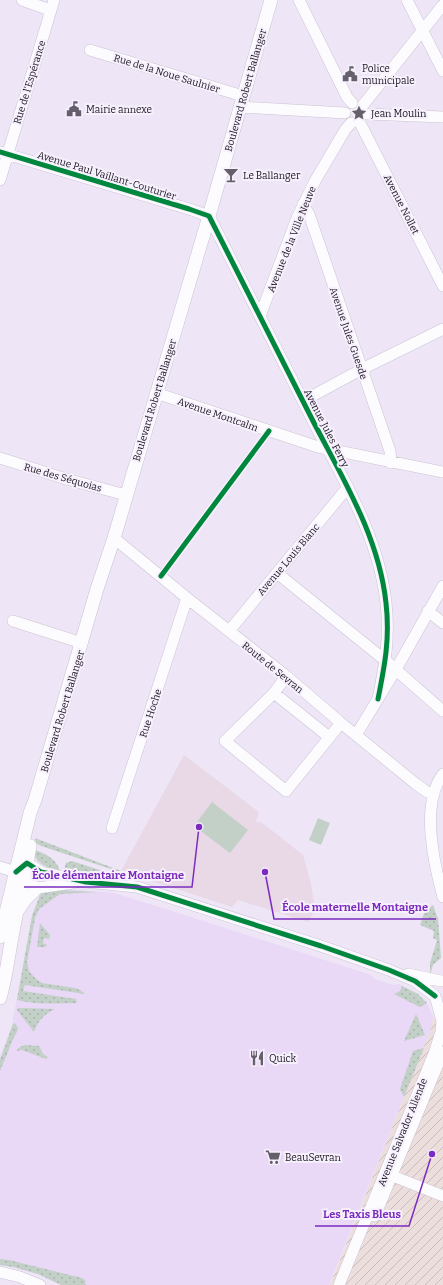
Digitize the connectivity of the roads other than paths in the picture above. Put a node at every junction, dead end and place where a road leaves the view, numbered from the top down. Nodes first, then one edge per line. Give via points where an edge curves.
1 (22, 0) edge
2 (271, 0) edge
3 (299, 0) edge
4 (407, 0) edge
5 (52, 5) edge
6 (443, 5) edge
7 (422, 30) junction
8 (90, 50) dead end
9 (443, 71) edge
10 (242, 102) junction
11 (359, 114) junction
12 (443, 117) edge
13 (4, 153) edge
14 (0, 180) edge
15 (304, 204) junction
16 (209, 216) junction
17 (443, 286) edge
18 (260, 316) junction
19 (443, 329) edge
20 (362, 370) junction
21 (156, 393) junction
22 (303, 401) junction
23 (328, 450) junction
24 (0, 458) edge
25 (391, 463) junction
26 (443, 472) edge
27 (348, 487) junction
28 (126, 495) junction
29 (114, 538) junction
30 (277, 573) junction
31 (443, 586) edge
32 (187, 598) junction
33 (428, 611) junction
34 (12, 621) dead end
35 (443, 624) edge
36 (229, 631) junction
37 (82, 643) junction
38 (386, 661) junction
39 (395, 671) junction
40 (285, 675) junction
41 (274, 693) junction
42 (378, 698) junction
43 (443, 711) edge
44 (341, 723) junction
45 (356, 735) junction
46 (329, 737) junction
47 (443, 774) edge
48 (434, 794) junction
49 (35, 800) junction
50 (112, 828) dead end
51 (27, 863) junction
52 (0, 867) edge
53 (20, 876) junction
54 (86, 882) junction
55 (38, 888) junction
56 (443, 897) edge
57 (17, 913) junction
58 (0, 937) edge
59 (389, 970) junction
60 (442, 980) edge
61 (0, 998) edge
62 (438, 1000) edge
63 (443, 1052) edge
64 (388, 1175) junction
65 (443, 1196) edge
66 (0, 1272) edge
67 (40, 1285) edge
68 (339, 1285) edge
69 (346, 1285) edge

1 - 5 street
2 - 10 main road, Boulevard Robert Ballanger
3 - 11 street, Avenue Nollet via 347,97
4 - 7 street
5 - 13 street, Rue de l'Espérance
6 - 7 street, Avenue de la Ville Neuve
7 - 9 street
7 - 11 street, Avenue de la Ville Neuve
8 - 10 street, Rue de la Noue Saulnier
10 - 11 street, Rue de la Noue Saulnier via 345,113 347,118
10 - 16 main road, Boulevard Robert Ballanger
11 - 12 street
11 - 15 street, Avenue de la Ville Neuve via 345,130
11 - 17 street, Avenue Nollet
13 - 14 street, Rue de l'Espérance
13 - 16 street, Avenue Paul Vaillant-Couturier
15 - 18 street, Avenue de la Ville Neuve
15 - 20 street, Avenue Jules Guesde
16 - 18 street, Avenue Jules Ferry
16 - 21 main road, Boulevard Robert Ballanger
18 - 22 street, Avenue Jules Ferry
19 - 20 street
20 - 22 street
20 - 25 street, Avenue Jules Guesde via 390,451
21 - 23 street, Avenue Montcalm
21 - 28 main road, Boulevard Robert Ballanger
22 - 23 street, Avenue Jules Ferry
23 - 25 street, Avenue Montcalm
23 - 27 street, Avenue Jules Ferry
24 - 28 street, Rue des Séquoias
25 - 26 street, Avenue Montcalm
27 - 30 street, Avenue Louis Blanc
27 - 38 street, Avenue Jules Ferry via 370,537 380,569 386,602
28 - 29 main road, Boulevard Robert Ballanger
29 - 32 street, Route de Sevran
29 - 37 main road, Boulevard Robert Ballanger
30 - 36 street, Avenue Louis Blanc
30 - 38 street
31 - 33 street
32 - 36 street, Route de Sevran
32 - 50 street, Rue Hoche
33 - 35 street
33 - 39 street
34 - 37 street
36 - 40 street, Route de Sevran
37 - 49 main road, Boulevard Robert Ballanger
38 - 39 street
38 - 42 street, Avenue Jules Ferry
39 - 42 street
39 - 43 street
40 - 41 street
40 - 44 street, Route de Sevran
41 - 46 street
41 - 46 street via 225,741 286,791
42 - 45 street
44 - 45 street, Route de Sevran
44 - 46 street
45 - 48 street, Route de Sevran via 419,787
47 - 48 street
48 - 56 street via 431,842
49 - 51 main road, Boulevard Robert Ballanger
49 - 53 main road, Boulevard Robert Ballanger via 30,813
51 - 53 main road, Boulevard Robert Ballanger
51 - 54 street via 41,872
52 - 53 street
53 - 55 street
53 - 57 main road, Boulevard Robert Ballanger
53 - 58 main road, Boulevard Robert Ballanger
54 - 55 street
54 - 59 street via 137,887
55 - 57 street
57 - 61 main road, Boulevard Robert Ballanger
59 - 60 street
59 - 62 street via 415,982
60 - 62 street via 437,986
62 - 64 street, Avenue Salvador Allende via 442,1021 441,1032
63 - 64 street, Avenue Salvador Allende
64 - 65 street
64 - 68 street, Avenue Salvador Allende
64 - 69 street, Avenue Salvador Allende
66 - 67 street

